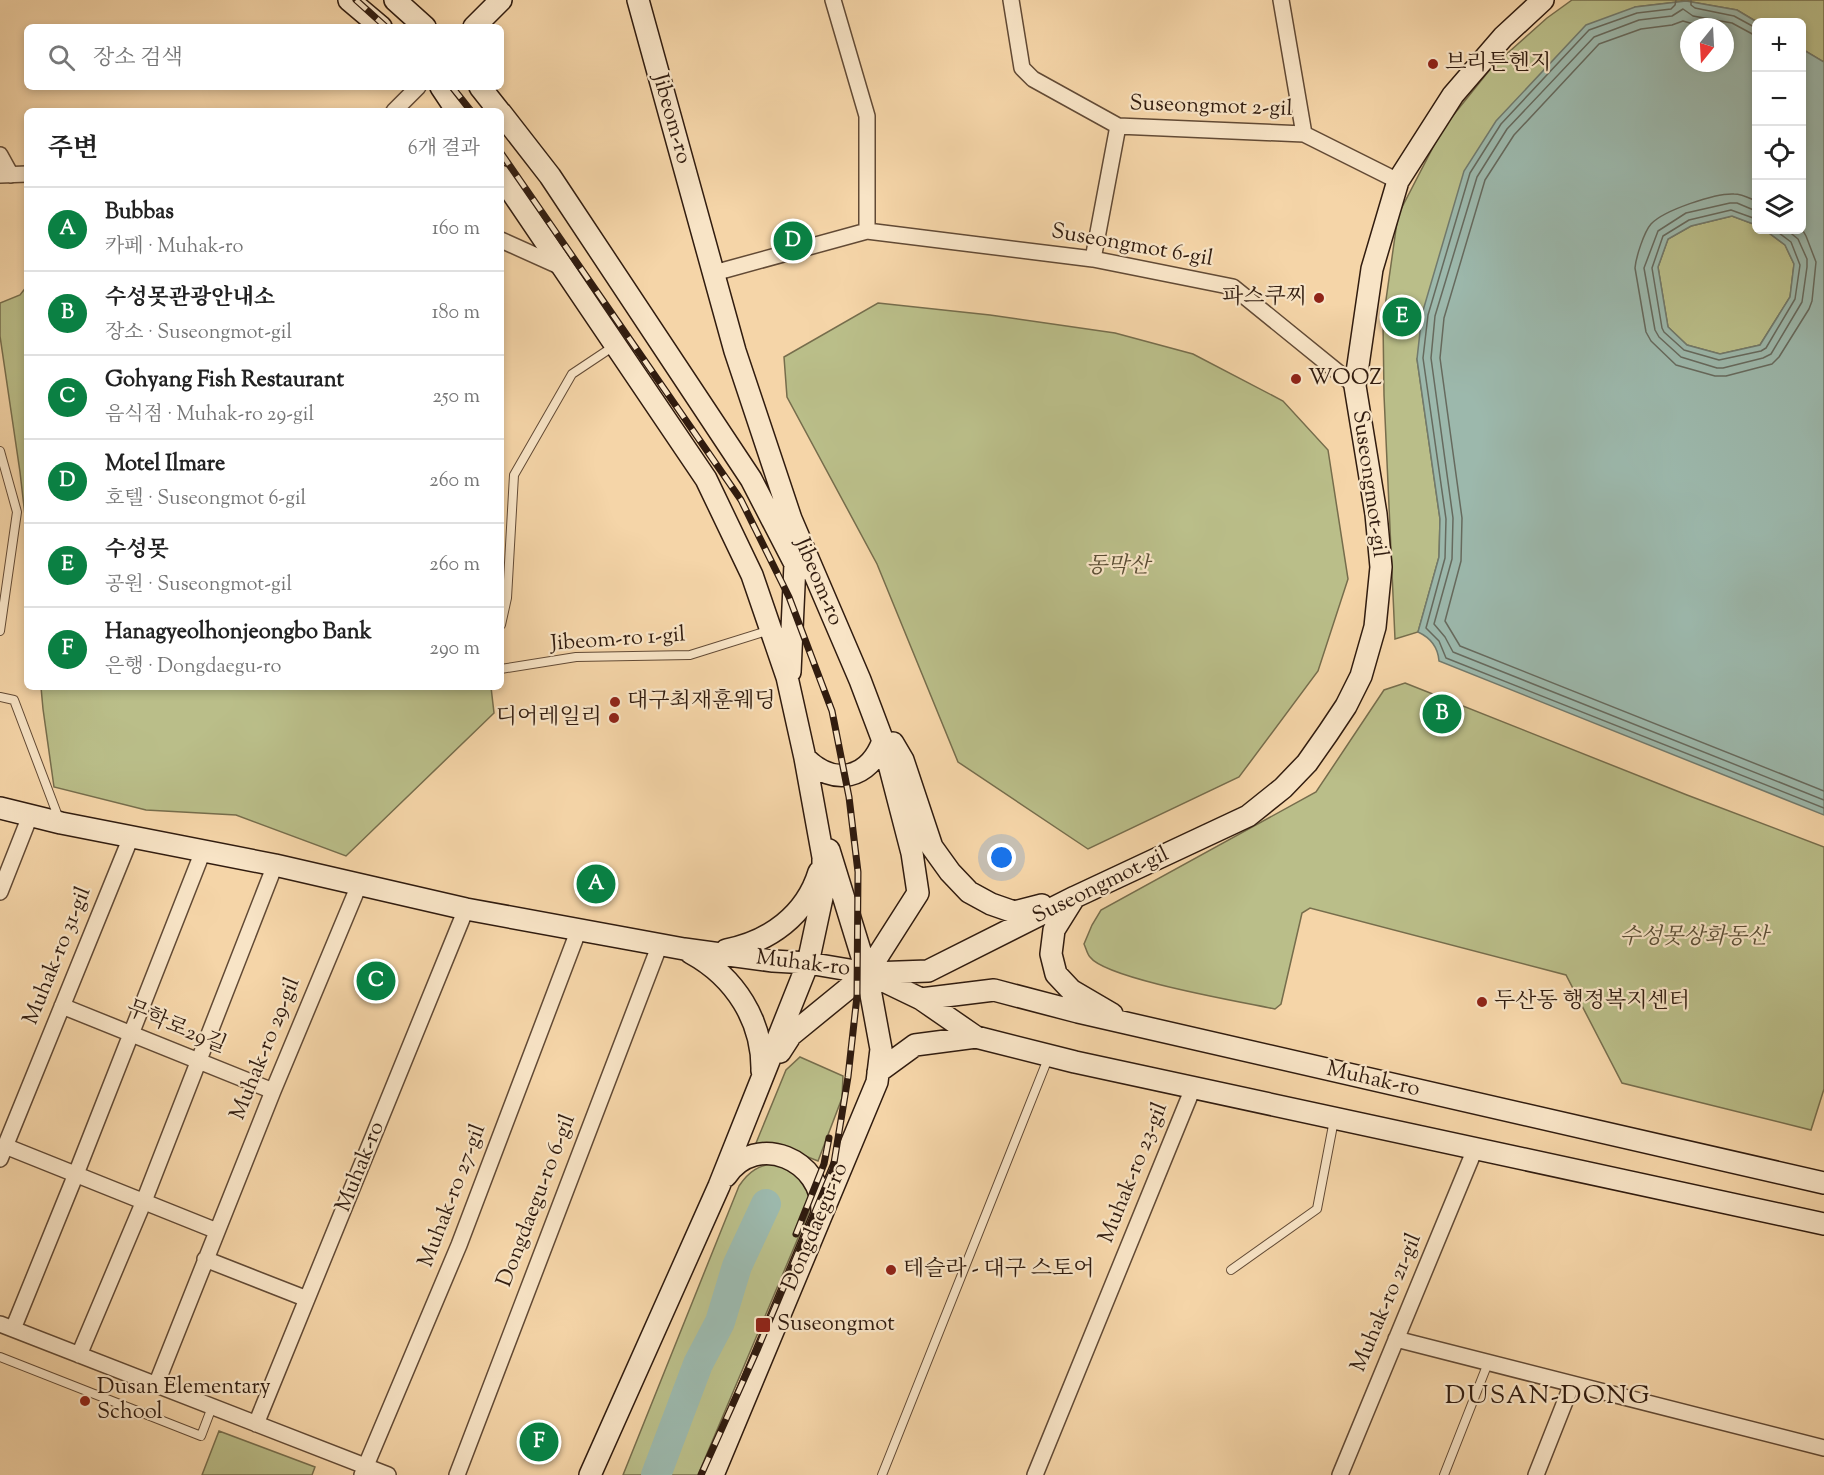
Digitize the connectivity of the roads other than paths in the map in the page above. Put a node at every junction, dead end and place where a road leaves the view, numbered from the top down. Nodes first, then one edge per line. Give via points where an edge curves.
1 (349, 0) edge
2 (395, 0) edge
3 (501, 0) edge
4 (638, 0) edge
5 (833, 0) edge
6 (1011, 0) edge
7 (1281, 0) edge
8 (1542, 0) edge
9 (377, 24) edge
10 (422, 24) edge
11 (477, 24) edge
12 (415, 90) edge
13 (443, 90) edge
14 (482, 90) edge
15 (397, 108) edge
16 (455, 108) edge
17 (497, 108) edge
18 (504, 117) edge
19 (1118, 126) junction
20 (1304, 134) junction
21 (0, 155) edge
22 (24, 174) edge
23 (5, 175) edge
24 (504, 180) edge
25 (1398, 181) junction
26 (867, 231) junction
27 (504, 241) edge
28 (1093, 259) junction
29 (563, 268) junction
30 (714, 273) junction
31 (615, 345) junction
32 (1355, 386) junction
33 (0, 451) edge
34 (504, 612) edge
35 (771, 630) junction
36 (0, 631) edge
37 (504, 669) edge
38 (861, 680) junction
39 (789, 688) junction
40 (0, 697) edge
41 (883, 741) junction
42 (805, 758) junction
43 (812, 794) junction
44 (0, 808) edge
45 (30, 816) junction
46 (61, 823) junction
47 (131, 837) junction
48 (203, 851) junction
49 (823, 857) junction
50 (275, 865) junction
51 (359, 885) junction
52 (0, 892) edge
53 (1075, 897) junction
54 (466, 909) junction
55 (579, 930) junction
56 (660, 944) junction
57 (684, 949) junction
58 (713, 952) junction
59 (808, 963) junction
60 (867, 973) junction
61 (921, 999) junction
62 (62, 1006) junction
63 (1130, 1024) junction
64 (131, 1034) junction
65 (976, 1037) junction
66 (1049, 1056) junction
67 (199, 1061) junction
68 (878, 1072) junction
69 (762, 1081) junction
70 (1193, 1088) junction
71 (273, 1091) junction
72 (1335, 1118) junction
73 (1475, 1149) junction
74 (3, 1153) edge
75 (76, 1174) junction
76 (1824, 1183) edge
77 (719, 1186) junction
78 (144, 1201) junction
79 (822, 1214) junction
80 (1824, 1224) edge
81 (217, 1231) junction
82 (205, 1258) junction
83 (1231, 1270) dead end
84 (307, 1299) junction
85 (6, 1326) edge
86 (1396, 1339) junction
87 (79, 1355) junction
88 (0, 1358) edge
89 (1488, 1363) junction
90 (1572, 1384) junction
91 (156, 1385) junction
92 (212, 1407) junction
93 (256, 1424) junction
94 (1824, 1448) edge
95 (364, 1470) edge
96 (388, 1475) edge
97 (457, 1475) edge
98 (590, 1475) edge
99 (714, 1475) edge
100 (882, 1475) edge
101 (1035, 1475) edge
102 (1340, 1475) edge
103 (1444, 1475) edge
104 (1536, 1475) edge

1 - 9 main road
2 - 10 main road
3 - 11 main road
4 - 30 main road, Jibeom-ro
5 - 26 street via 867,116
6 - 19 street, Suseongmot 2-gil via 1022,68
7 - 20 street, Suseongmot 2-gil
8 - 25 main road, Suseongmot-gil via 1503,37 1454,95
12 - 15 street
13 - 16 main road
14 - 17 main road
18 - 39 main road via 550,176 751,478 795,564
19 - 20 street, Suseongmot 2-gil
19 - 28 street
20 - 25 street, Suseongmot 2-gil
21 - 23 street
22 - 23 street
24 - 29 main road
25 - 32 main road, Suseongmot-gil via 1372,269
26 - 28 street, Suseongmot 6-gil
26 - 30 street, Suseongmot 6-gil
27 - 29 street
28 - 32 street, Suseongmot 6-gil via 1233,287
29 - 31 main road
30 - 38 main road, Jibeom-ro via 735,351 791,519
31 - 34 lane via 572,374 514,475
31 - 35 main road via 706,479 752,575
32 - 53 main road, Suseongmot-gil via 1381,567 1375,627 1361,676 1346,706 1307,762 1248,816
33 - 36 lane via 16,512
35 - 37 lane, Jibeom-ro 1-gil via 690,655 576,657
35 - 39 main road
38 - 41 main road, Jibeom-ro
38 - 53 main road via 903,760 932,847 969,892 1014,912
39 - 42 main road
40 - 46 lane via 14,700
41 - 42 main road via 871,762 850,775 825,773
41 - 60 main road, Jibeom-ro via 912,853 918,893
42 - 43 main road
43 - 49 main road
43 - 60 main road
44 - 45 main road, Muhak-ro
45 - 46 main road, Muhak-ro
45 - 52 street
46 - 47 main road, Muhak-ro
47 - 48 main road, Muhak-ro
47 - 62 street, Muhak-ro 31-gil
48 - 50 main road, Muhak-ro
48 - 64 street
49 - 58 main road via 808,897 779,929 748,946
49 - 59 main road via 823,893
50 - 51 main road, Muhak-ro
50 - 67 street
51 - 54 main road, Muhak-ro
51 - 71 street, Muhak-ro 29-gil
53 - 60 main road, Suseongmot-gil via 928,971
53 - 63 main road via 1054,930 1051,954 1056,974 1071,990
54 - 55 main road, Muhak-ro
54 - 84 street, Muhak-ro
55 - 56 main road, Muhak-ro
55 - 95 street, Muhak-ro 27-gil via 459,1245
56 - 57 main road, Muhak-ro
56 - 97 street, Dongdaegu-ro 6-gil
57 - 58 main road, Muhak-ro
57 - 69 main road via 720,973 747,1008 760,1043
58 - 59 main road, Muhak-ro
59 - 60 main road, Muhak-ro
59 - 69 main road
60 - 61 main road, Muhak-ro
60 - 68 main road, Dongdaegu-ro via 881,1049
60 - 69 main road, Jibeom-ro via 791,1035
61 - 63 main road, Muhak-ro via 994,990
61 - 65 main road, Muhak-ro
62 - 64 street, 무학로29길
62 - 74 street, Muhak-ro 31-gil
63 - 76 main road, Muhak-ro
64 - 67 street, 무학로29길
64 - 75 street
65 - 66 main road, Muhak-ro
65 - 68 main road via 915,1045
66 - 70 main road, Muhak-ro
66 - 100 lane
67 - 71 street, 무학로29길
67 - 78 street
68 - 79 main road, Dongdaegu-ro
69 - 77 main road
70 - 72 main road, Muhak-ro
70 - 101 street, Muhak-ro 23-gil
71 - 81 street, Muhak-ro 29-gil
72 - 73 main road, Muhak-ro
72 - 83 lane, Muhak-ro via 1317,1209
73 - 80 main road, Muhak-ro
73 - 86 street, Muhak-ro 21-gil
74 - 75 street
75 - 78 street
75 - 85 street
77 - 79 main road via 728,1172 746,1159 768,1154 783,1156 797,1162 813,1178 822,1199
77 - 98 main road
78 - 81 street
78 - 87 street
79 - 99 main road, Dongdaegu-ro
81 - 82 street, Muhak-ro 29-gil
82 - 84 street
82 - 91 street, Muhak-ro 29-gil
84 - 93 street, Muhak-ro
85 - 87 street
86 - 89 street
86 - 102 street, Muhak-ro 21-gil
87 - 91 street
88 - 92 lane via 201,1436
89 - 90 street
89 - 103 lane
90 - 94 street
90 - 104 street
91 - 92 street
92 - 93 street
93 - 95 street
95 - 96 street

